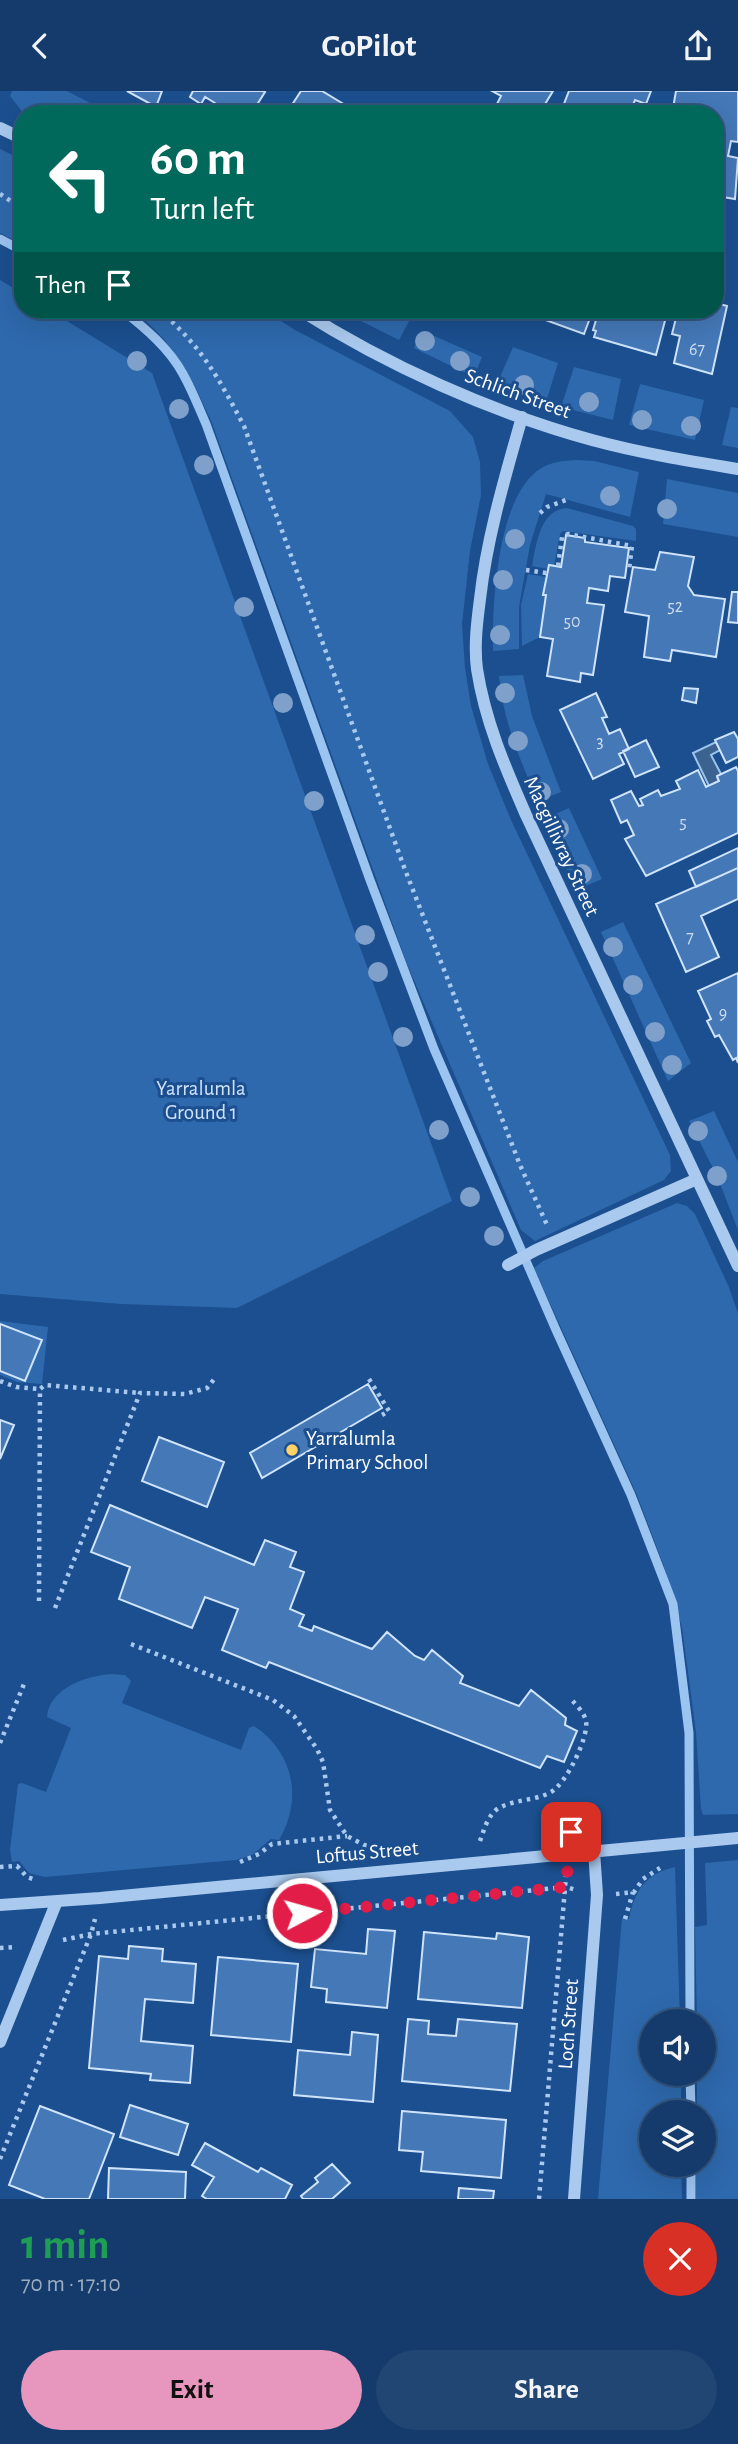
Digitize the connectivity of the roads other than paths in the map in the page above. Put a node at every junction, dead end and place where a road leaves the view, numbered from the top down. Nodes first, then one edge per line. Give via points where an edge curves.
1 (316, 319) edge
2 (522, 417) junction
3 (738, 469) edge
4 (697, 1179) junction
5 (508, 1265) dead end
6 (738, 1266) edge
7 (738, 1838) edge
8 (594, 1851) junction
9 (57, 1901) junction
10 (0, 1905) edge
11 (0, 2042) edge
12 (575, 2199) edge

1 - 2 street, Schlich Street via 403,367
2 - 3 street, Schlich Street via 659,456
2 - 4 street, Macgillivray Street via 485,554 477,638 483,704 500,757
4 - 5 street
4 - 6 street, Macgillivray Street
7 - 8 street, Loftus Street
8 - 9 street, Loftus Street
8 - 12 street, Loch Street via 597,1895
9 - 10 street, Loftus Street
9 - 11 street

